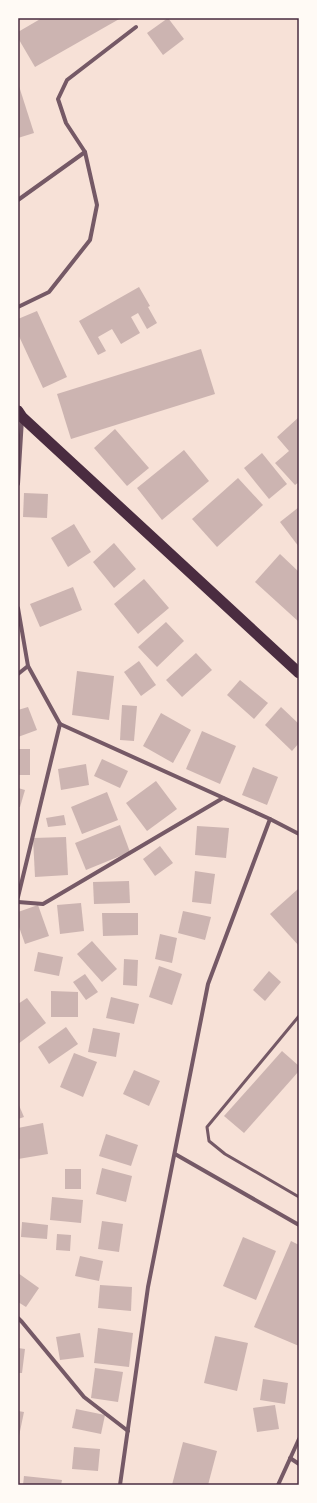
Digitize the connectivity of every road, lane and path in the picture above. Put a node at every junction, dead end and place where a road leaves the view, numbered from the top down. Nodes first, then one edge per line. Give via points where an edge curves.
1 (136, 27) dead end
2 (85, 152) junction
3 (18, 200) edge
4 (18, 307) edge
5 (20, 414) edge
6 (18, 484) edge
7 (18, 608) edge
8 (28, 666) junction
9 (299, 673) edge
10 (18, 674) edge
11 (60, 724) junction
12 (223, 798) junction
13 (270, 819) junction
14 (299, 834) edge
15 (18, 896) edge
16 (18, 902) edge
17 (299, 1016) edge
18 (175, 1154) junction
19 (299, 1197) edge
20 (299, 1225) edge
21 (18, 1318) edge
22 (128, 1431) junction
23 (299, 1439) edge
24 (290, 1458) junction
25 (299, 1464) edge
26 (120, 1485) edge
27 (278, 1485) edge

1 - 2 street via 67,80 58,99 66,123
2 - 3 street
2 - 4 street via 97,205 90,240 49,292
5 - 6 street
5 - 9 highway
7 - 8 street
8 - 10 street
8 - 11 street
11 - 12 street
11 - 15 street
12 - 13 street
12 - 16 street via 43,904
13 - 14 street
13 - 18 street via 208,984
17 - 19 lane via 207,1127 209,1141 225,1154
18 - 20 street
18 - 22 street via 148,1287
21 - 22 street via 84,1397
22 - 26 street
23 - 24 street
24 - 25 street
24 - 27 street

